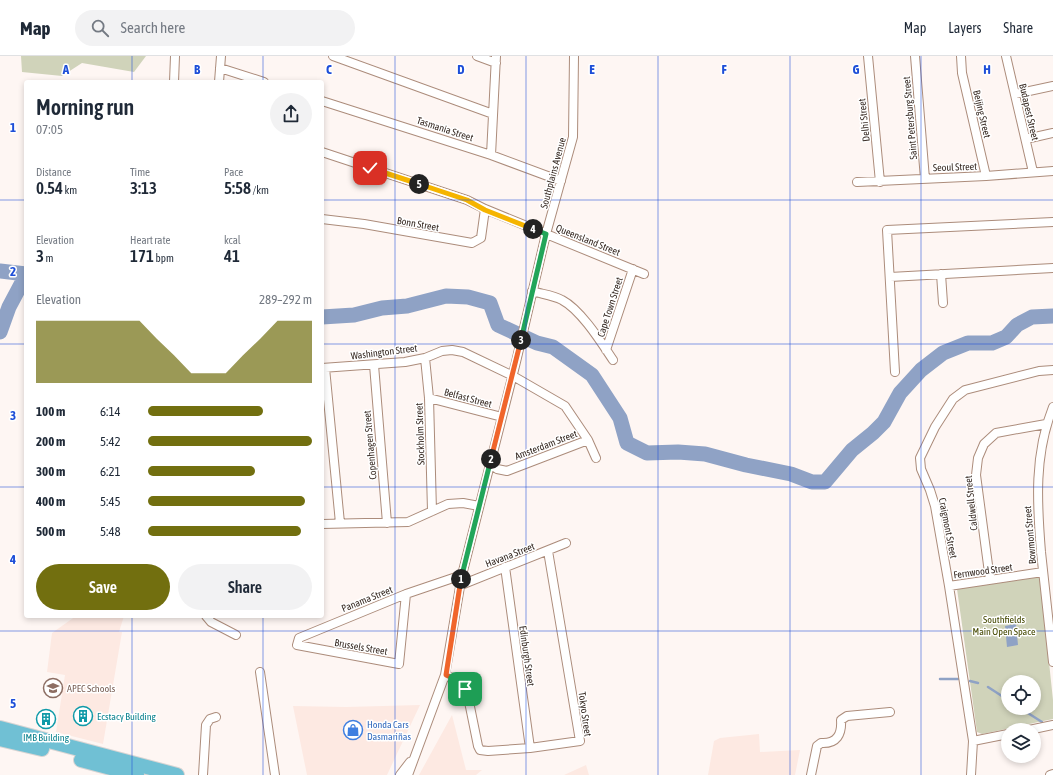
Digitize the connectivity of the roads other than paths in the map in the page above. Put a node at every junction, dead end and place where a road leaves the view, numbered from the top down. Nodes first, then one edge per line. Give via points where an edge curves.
1 (175, 56) edge
2 (222, 56) edge
3 (333, 56) edge
4 (477, 56) edge
5 (574, 56) edge
6 (868, 56) edge
7 (915, 56) edge
8 (961, 56) edge
9 (1006, 56) edge
10 (496, 59) edge
11 (220, 68) junction
12 (174, 80) edge
13 (219, 80) edge
14 (258, 80) edge
15 (1053, 86) edge
16 (1015, 94) junction
17 (324, 102) edge
18 (493, 114) junction
19 (1053, 133) edge
20 (1026, 139) junction
21 (324, 153) edge
22 (490, 155) junction
23 (1053, 171) edge
24 (1033, 172) junction
25 (986, 176) junction
26 (925, 178) junction
27 (560, 181) junction
28 (858, 182) dead end
29 (880, 182) junction
30 (485, 210) junction
31 (324, 219) edge
32 (1053, 222) edge
33 (546, 234) junction
34 (1053, 268) edge
35 (633, 270) junction
36 (644, 274) dead end
37 (942, 274) junction
38 (890, 277) junction
39 (532, 291) junction
40 (943, 303) dead end
41 (606, 350) junction
42 (425, 358) junction
43 (614, 360) dead end
44 (374, 365) junction
45 (324, 368) edge
46 (1053, 370) edge
47 (895, 372) dead end
48 (513, 376) junction
49 (429, 398) junction
50 (1053, 407) edge
51 (502, 417) junction
52 (1046, 424) junction
53 (588, 440) junction
54 (596, 458) dead end
55 (490, 464) junction
56 (479, 506) junction
57 (432, 511) junction
58 (340, 523) junction
59 (387, 523) junction
60 (324, 524) edge
61 (566, 543) dead end
62 (548, 550) junction
63 (505, 568) junction
64 (1043, 572) junction
65 (462, 575) junction
66 (990, 580) junction
67 (461, 585) junction
68 (949, 586) junction
69 (406, 594) junction
70 (208, 618) edge
71 (236, 635) dead end
72 (298, 645) joint
73 (1053, 662) edge
74 (260, 672) dead end
75 (446, 675) junction
76 (890, 712) dead end
77 (216, 717) dead end
78 (1053, 725) edge
79 (0, 728) edge
80 (1041, 728) edge
81 (1001, 735) edge
82 (0, 739) edge
83 (973, 741) junction
84 (530, 748) junction
85 (414, 756) junction
86 (1053, 774) edge
87 (137, 775) edge
88 (177, 775) edge
89 (203, 775) edge
90 (275, 775) edge
91 (400, 775) edge
92 (408, 775) edge
93 (812, 775) edge
94 (970, 775) edge
95 (1050, 775) edge

1 - 12 street
2 - 11 street
3 - 18 street
4 - 10 street
5 - 27 street, Southplains Avenue via 573,137
6 - 29 street, Delhi Street
7 - 26 street, Saint Petersburg Street
8 - 25 street, Beijing Street via 962,73
9 - 16 street, Budapest Street
10 - 18 street
11 - 13 street
11 - 14 street
15 - 16 street
16 - 20 street, Budapest Street
17 - 22 street, Tasmania Street
18 - 22 street
19 - 20 street
20 - 24 street, Budapest Street
21 - 30 street, Queensland Street via 467,200
22 - 27 street, Tasmania Street
23 - 24 street, Seoul Street
24 - 25 street, Seoul Street
25 - 26 street, Seoul Street
26 - 29 street, Seoul Street
27 - 33 street, Southplains Avenue
28 - 29 street, Seoul Street
30 - 31 street, Bonn Street via 481,238 472,244
30 - 33 street, Queensland Street
32 - 38 street via 888,230
33 - 35 street, Queensland Street
33 - 39 street, Southplains Avenue
34 - 37 street
35 - 36 street, Queensland Street
35 - 41 street, Cape Town Street
37 - 38 street
37 - 40 street
38 - 47 street
39 - 41 street via 560,299 570,306
39 - 48 street, Southplains Avenue
41 - 43 street
42 - 44 street, Washington Street
42 - 48 street, Washington Street via 442,351 463,352
42 - 49 street, Stockholm Street
44 - 45 street, Washington Street
44 - 59 street, Copenhagen Street
45 - 58 street
46 - 68 street, Craigmont Street via 1039,371 965,390 953,399 935,427 920,458 921,469 935,506
48 - 51 street, Southplains Avenue
48 - 53 street, Washington Street via 565,406
49 - 51 street, Belfast Street
49 - 57 street, Stockholm Street
50 - 52 street, Bowmont Street
51 - 55 street, Southplains Avenue
52 - 64 street, Bowmont Street via 1038,476 1037,505
52 - 66 street, Caldwell Street via 996,433 984,444 978,458 976,475
53 - 54 street, Washington Street
53 - 55 street, Amsterdam Street via 507,471
55 - 56 street, Southplains Avenue
56 - 57 street via 456,503
56 - 65 street, Southplains Avenue
57 - 59 street via 408,522
58 - 59 street
58 - 60 street
61 - 62 street, Havana Street
62 - 63 street, Havana Street
62 - 84 street, Tokyo Street via 580,741
63 - 67 street, Havana Street
63 - 84 street, Edinburgh Street
64 - 66 street, Fernwood Street
64 - 73 street, Bowmont Street
65 - 67 street, Southplains Avenue
65 - 69 street
66 - 68 street, Fernwood Street
67 - 75 street, Southplains Avenue
68 - 83 street, Craigmont Street
69 - 72 street, Panama Street via 299,638
69 - 72 street, Brussels Street via 399,664
70 - 71 street
74 - 90 street
75 - 84 street, Tokyo Street via 463,684 467,692 480,750
75 - 85 street, Southplains Avenue
76 - 93 street via 847,716 841,720 842,729 838,738 829,744 821,743 817,746
77 - 89 street via 210,719 206,725
78 - 80 street
79 - 88 highway
81 - 83 street
82 - 87 highway
83 - 94 street, Craigmont Street
85 - 91 street, Southplains Avenue
85 - 92 street, Southplains Avenue
86 - 95 street

